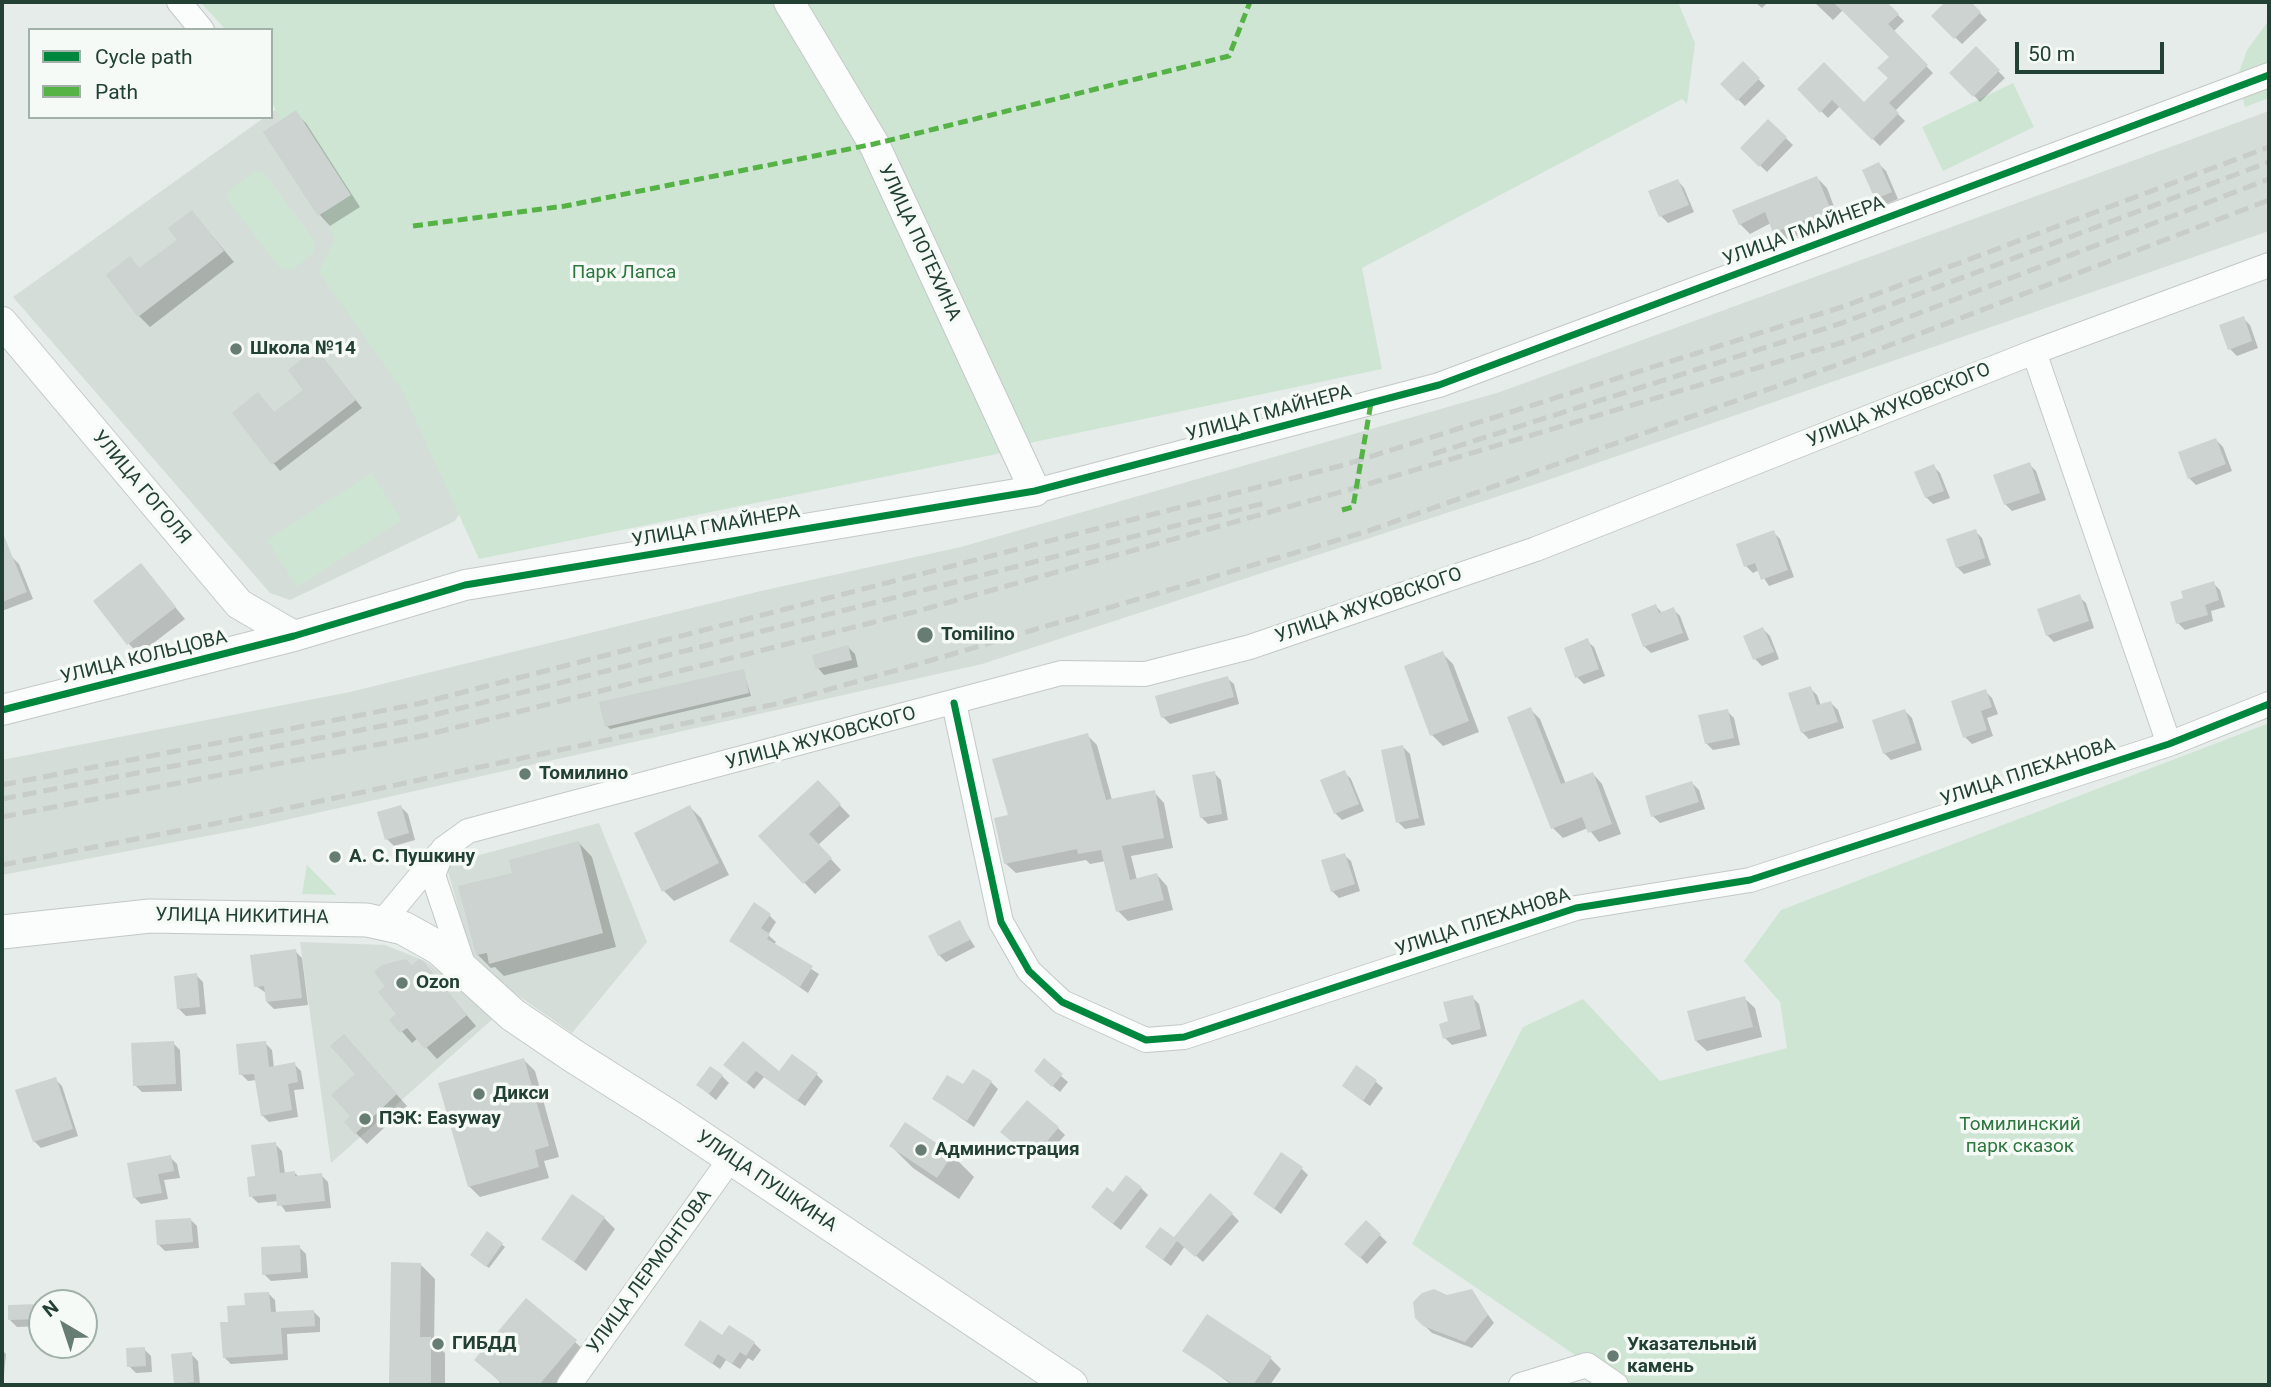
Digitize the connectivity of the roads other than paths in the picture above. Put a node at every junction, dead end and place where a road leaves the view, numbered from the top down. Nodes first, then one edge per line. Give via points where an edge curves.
1 (179, 2) edge
2 (789, 2) edge
3 (200, 28) edge
4 (2269, 75) edge
5 (2269, 265) edge
6 (2, 322) edge
7 (2034, 352) junction
8 (1035, 491) junction
9 (294, 636) junction
10 (954, 703) junction
11 (2269, 704) edge
12 (2, 709) edge
13 (2169, 744) junction
14 (443, 849) junction
15 (383, 921) junction
16 (2, 932) edge
17 (466, 974) junction
18 (731, 1158) junction
19 (569, 1385) edge
20 (1071, 1385) edge
21 (1521, 1385) edge
22 (1616, 1385) edge

1 - 3 street
2 - 8 street, УЛИЦА ПОТЕХИНА via 873,144
4 - 8 street, УЛИЦА ГМАЙНЕРА via 1439,385
5 - 7 street, УЛИЦА ЖУКОВСКОГО
6 - 9 street, УЛИЦА ГОГОЛЯ via 239,604
7 - 10 street, УЛИЦА ЖУКОВСКОГО via 1536,549 1250,647 1145,674 1061,673
7 - 13 street
8 - 9 street, УЛИЦА ГМАЙНЕРА via 465,586
9 - 12 street, УЛИЦА КОЛЬЦОВА
10 - 13 street, УЛИЦА ПЛЕХАНОВА via 1000,922 1029,971 1062,1002 1146,1040 1184,1037 1576,908 1750,880
10 - 14 street, УЛИЦА ЖУКОВСКОГО via 468,831
11 - 13 street, УЛИЦА ПЛЕХАНОВА
14 - 15 street, УЛИЦА ЖУКОВСКОГО
14 - 17 street via 433,876
15 - 16 main road, УЛИЦА НИКИТИНА via 150,916
15 - 17 main road, УЛИЦА НИКИТИНА via 423,937
17 - 18 main road, УЛИЦА ПУШКИНА via 513,1015
18 - 19 street, УЛИЦА ЛЕРМОНТОВА
18 - 20 main road, УЛИЦА ПУШКИНА
21 - 22 street via 1587,1365

